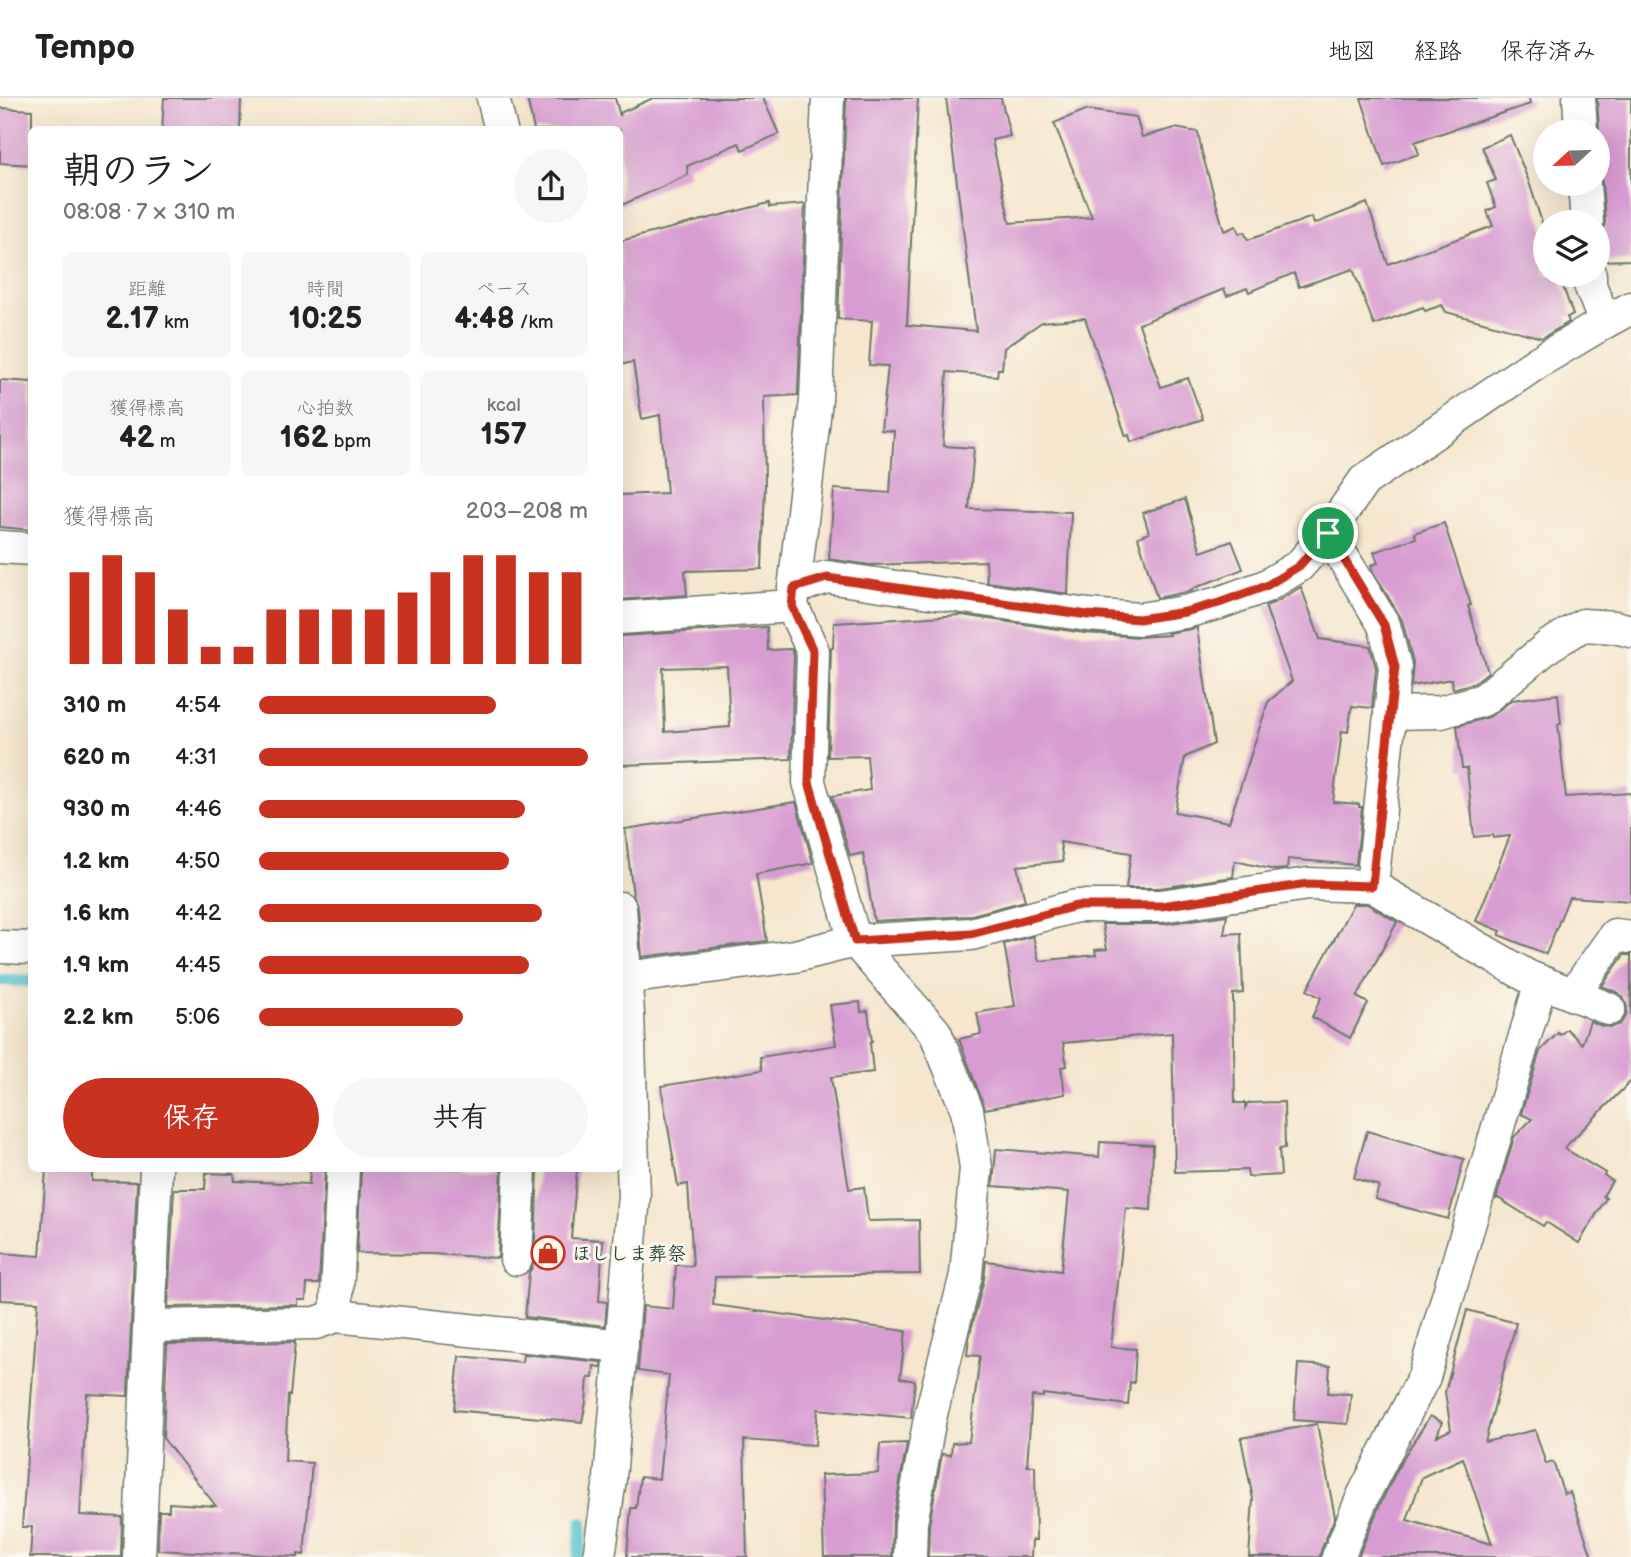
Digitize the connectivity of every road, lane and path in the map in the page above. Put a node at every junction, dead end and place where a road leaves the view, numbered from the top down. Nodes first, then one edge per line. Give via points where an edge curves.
1 (493, 98) edge
2 (828, 98) edge
3 (1579, 98) edge
4 (1580, 119) edge
5 (500, 126) edge
6 (1592, 287) edge
7 (1618, 315) edge
8 (1328, 533) junction
9 (0, 547) edge
10 (28, 549) edge
11 (793, 597) junction
12 (623, 618) edge
13 (1631, 631) edge
14 (1390, 713) junction
15 (1372, 886) junction
16 (1631, 937) edge
17 (855, 941) junction
18 (0, 947) edge
19 (28, 948) edge
20 (623, 950) edge
21 (625, 978) junction
22 (1541, 982) junction
23 (1573, 995) junction
24 (1609, 1009) dead end
25 (624, 1013) edge
26 (156, 1172) edge
27 (344, 1172) edge
28 (520, 1172) edge
29 (516, 1259) dead end
30 (336, 1316) junction
31 (150, 1326) junction
32 (622, 1346) junction
33 (139, 1557) edge
34 (599, 1557) edge
35 (910, 1557) edge
36 (1338, 1557) edge

1 - 5 street
2 - 11 street via 816,400
3 - 4 street
6 - 7 street
7 - 8 street via 1538,362 1364,481
8 - 11 street via 1299,566 1266,586 1185,612 1139,619 827,578
8 - 14 street via 1384,625 1395,667
9 - 10 street
11 - 12 street
11 - 17 street via 813,651 809,782
13 - 14 street via 1583,625 1550,645 1483,700 1441,712
14 - 15 street
15 - 17 street via 1308,884 1161,906 1076,906 971,934
15 - 22 street
16 - 23 street via 1615,935
17 - 21 street via 795,956
17 - 35 street via 935,1032 967,1110 976,1168 966,1275 930,1418 911,1523
18 - 19 street
20 - 21 street
21 - 25 street
22 - 23 street
22 - 36 street via 1424,1377 1363,1496
23 - 24 street
25 - 32 street via 634,1196
26 - 31 street
27 - 30 street
28 - 29 street
30 - 31 street via 316,1323
30 - 32 street
31 - 33 street
32 - 34 street

